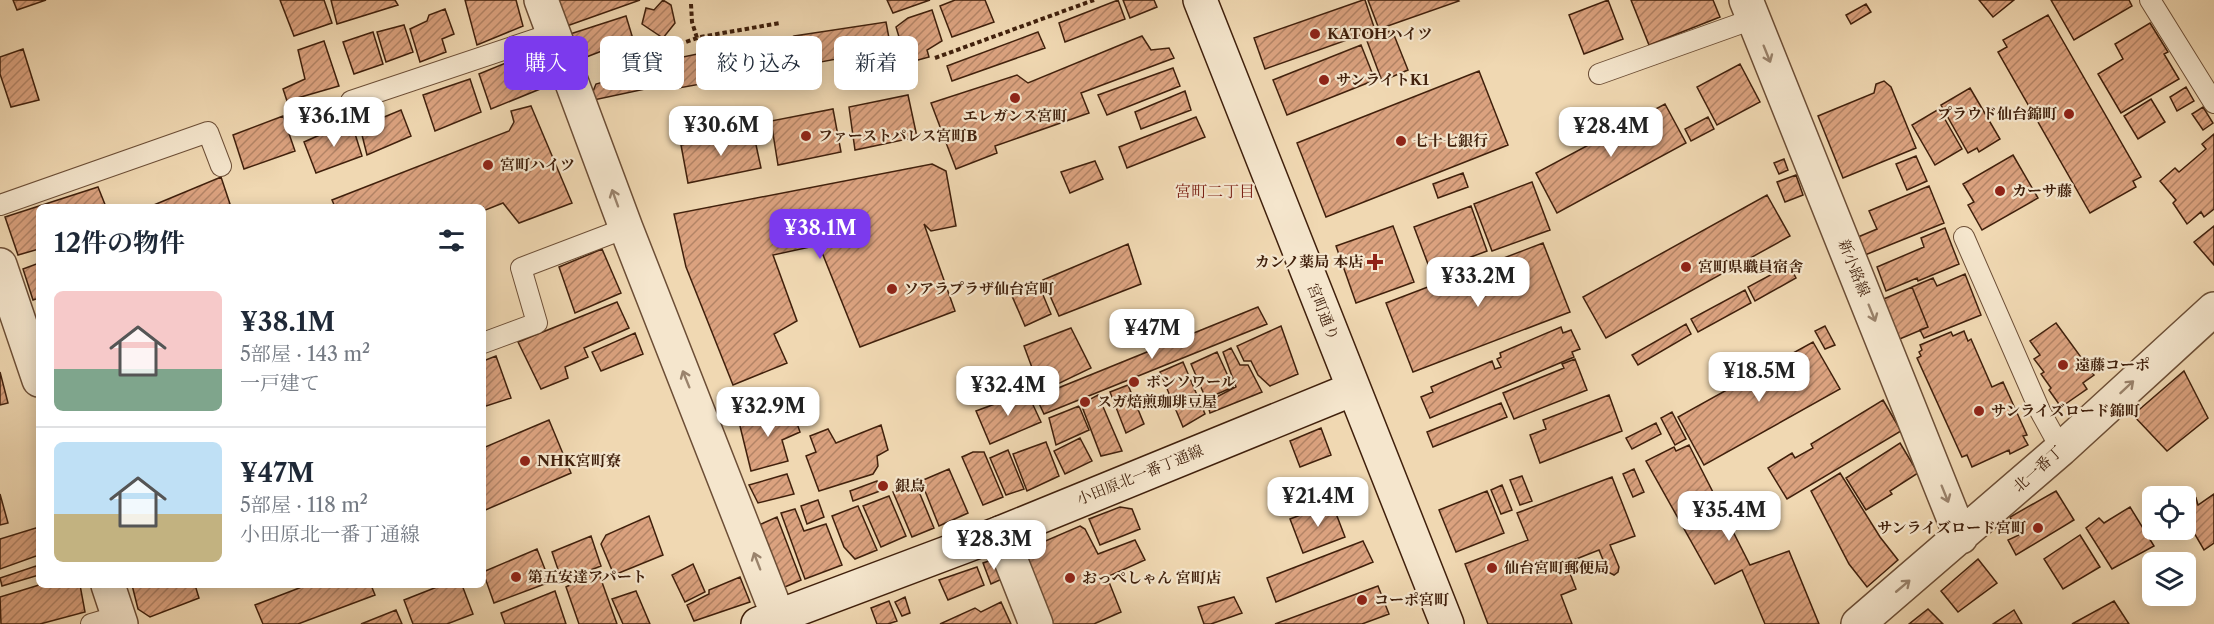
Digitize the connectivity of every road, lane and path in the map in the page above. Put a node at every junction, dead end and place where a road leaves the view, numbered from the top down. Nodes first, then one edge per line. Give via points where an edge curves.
1 (541, 0) edge
2 (1094, 0) edge
3 (1200, 0) edge
4 (2150, 0) edge
5 (691, 4) dead end
6 (1749, 10) edge
7 (780, 23) dead end
8 (554, 33) junction
9 (555, 36) edge
10 (696, 36) edge
11 (708, 36) edge
12 (696, 38) edge
13 (935, 58) dead end
14 (1599, 74) dead end
15 (588, 75) edge
16 (575, 90) edge
17 (351, 101) dead end
18 (2214, 103) edge
19 (220, 166) dead end
20 (0, 204) edge
21 (626, 228) junction
22 (1964, 237) dead end
23 (0, 265) edge
24 (2214, 309) edge
25 (486, 342) edge
26 (36, 371) edge
27 (1353, 389) junction
28 (2061, 449) junction
29 (999, 533) junction
30 (1961, 537) junction
31 (108, 588) edge
32 (768, 620) edge
33 (110, 621) edge
34 (1036, 624) edge
35 (1447, 624) edge
36 (1858, 624) edge

1 - 8 street
2 - 13 path
3 - 27 street, 宮町通り
4 - 18 lane
5 - 10 path
6 - 14 lane
6 -> 30 street, 新小路線
7 - 11 path
8 - 9 street
8 - 17 lane
12 - 15 path
21 -> 16 street
19 - 20 lane via 208,132
21 - 25 lane via 521,268 537,323
32 -> 21 street
22 - 28 lane via 2040,411
23 - 26 street
28 -> 24 street, 北一番丁
27 - 29 street, 小田原北一番丁通線
27 - 35 street, 宮町通り
28 - 30 street, 北一番丁
29 - 32 street, 小田原北一番丁通線
29 - 34 street
36 -> 30 street, 北一番丁
31 - 33 street

